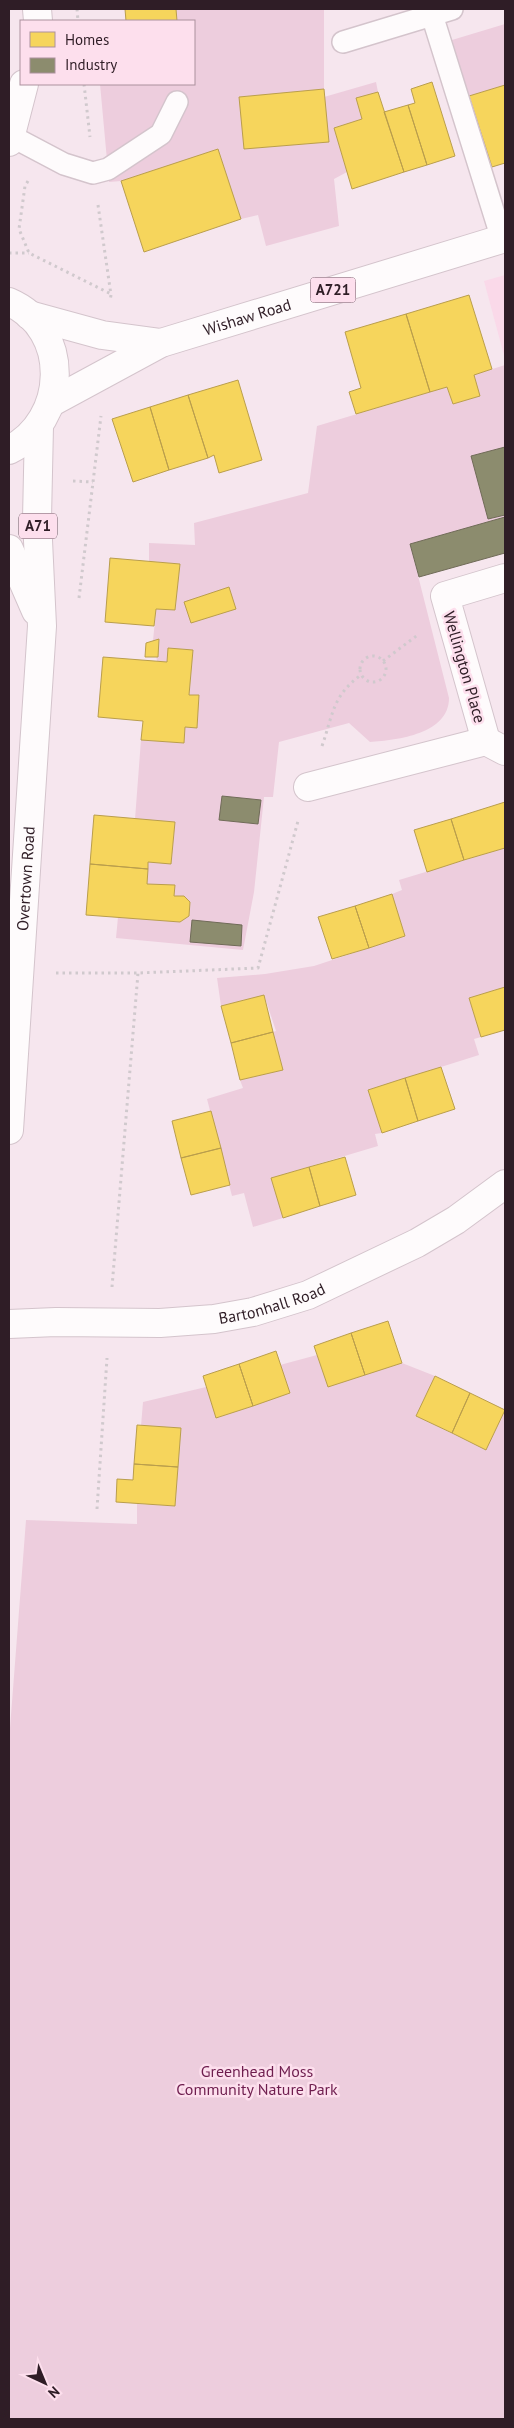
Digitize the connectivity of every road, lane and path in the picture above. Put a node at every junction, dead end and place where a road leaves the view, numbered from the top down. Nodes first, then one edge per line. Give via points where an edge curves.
1 (452, 9) edge
2 (432, 15) junction
3 (343, 42) dead end
4 (24, 85) edge
5 (177, 102) dead end
6 (10, 139) edge
7 (43, 153) junction
8 (504, 239) edge
9 (9, 253) edge
10 (29, 253) junction
11 (111, 295) dead end
12 (14, 303) edge
13 (161, 342) junction
14 (46, 414) junction
15 (9, 450) edge
16 (9, 549) edge
17 (505, 578) edge
18 (452, 622) junction
19 (42, 626) junction
20 (383, 661) junction
21 (361, 675) junction
22 (496, 746) edge
23 (308, 787) junction
24 (20, 973) junction
25 (138, 973) junction
26 (9, 1130) edge
27 (505, 1184) edge
28 (109, 1322) junction
29 (9, 1324) edge
30 (97, 1509) dead end

1 - 2 lane
2 - 3 lane
2 - 8 lane
4 - 6 main road
5 - 7 lane via 161,134 108,170 94,174
6 - 7 lane
7 - 10 path via 25,186 20,220 19,229
8 - 13 main road, Wishaw Road / A721
9 - 10 path
10 - 11 path
12 - 13 main road, Wishaw Road / A721 via 102,335
12 - 14 main road, Overtown Road via 42,331 52,350 56,376
13 - 14 main road, Wishaw Road / A721
14 - 15 main road, Wishaw Road via 20,445
14 - 19 main road, Overtown Road / A71 via 38,519
16 - 19 main road, Overtown Road / A71
17 - 18 main road, Wellington Place via 445,596
18 - 20 path via 418,634
18 - 22 main road, Wellington Place
19 - 24 main road, Overtown Road / A71
20 - 21 path via 373,656 365,658 360,666
20 - 21 path via 386,673 380,680 367,681
21 - 23 path via 332,708
22 - 23 main road, Wellington Place
23 - 25 path via 258,968
24 - 25 path
24 - 26 main road, Overtown Road / A71
25 - 28 path
27 - 28 main road, Bartonhall Road via 456,1220 417,1242 308,1295 253,1312 214,1319
28 - 29 main road, Bartonhall Road
28 - 30 path

